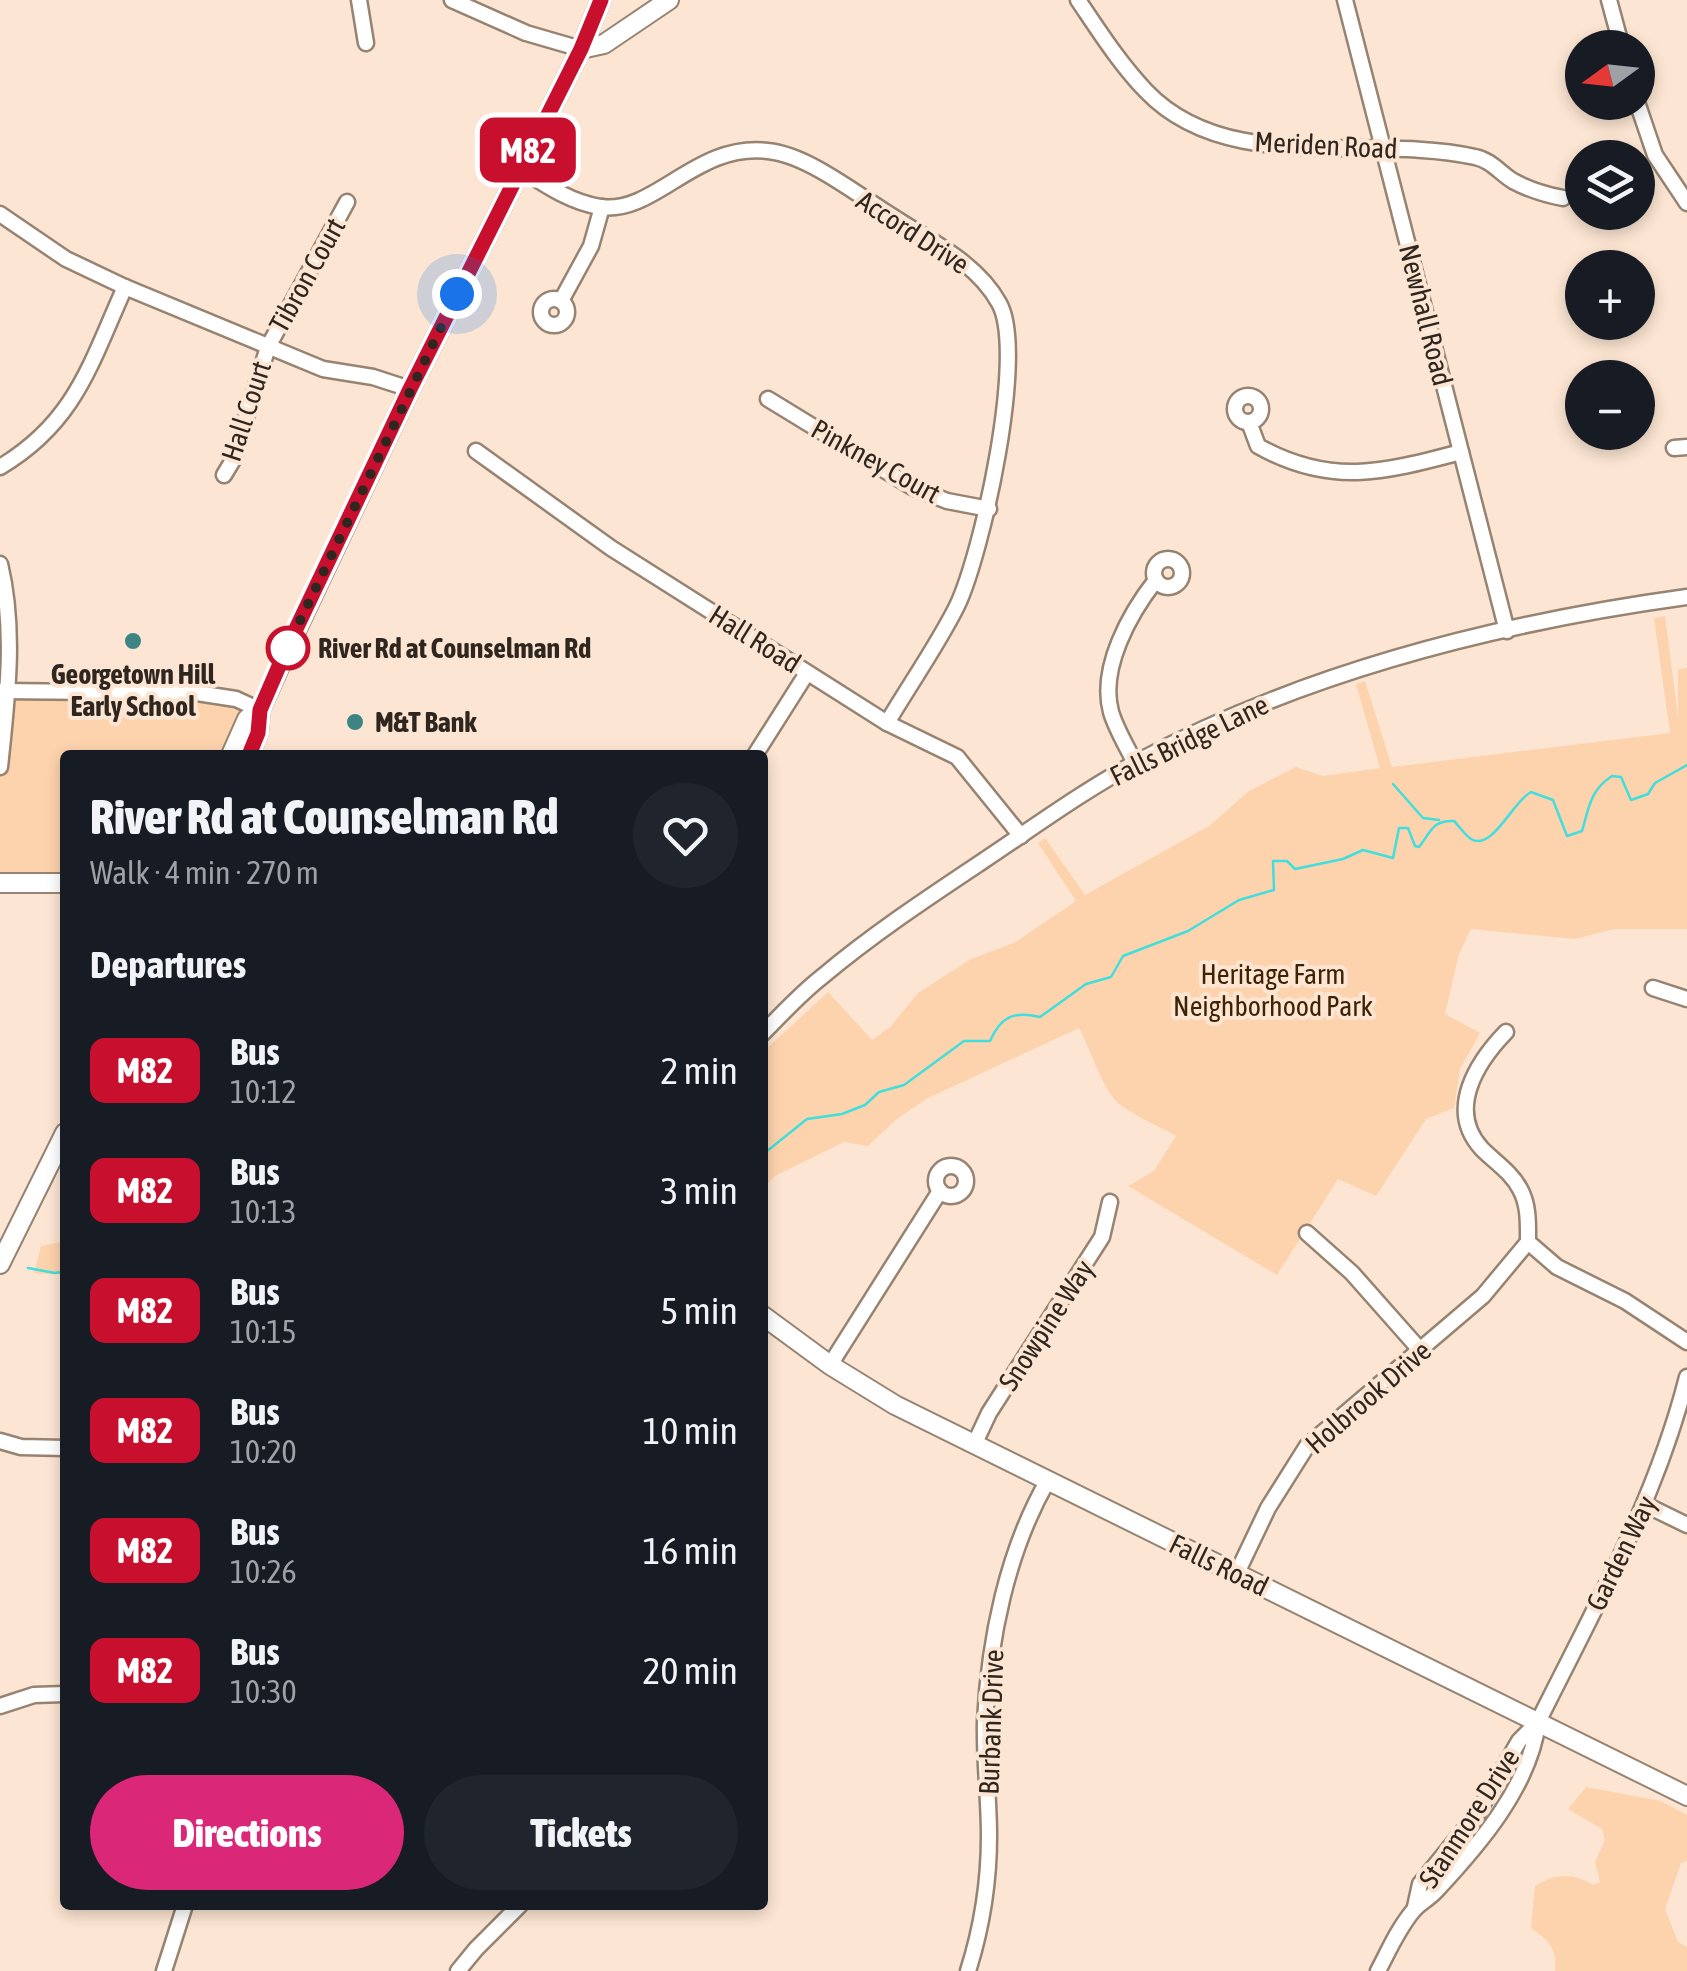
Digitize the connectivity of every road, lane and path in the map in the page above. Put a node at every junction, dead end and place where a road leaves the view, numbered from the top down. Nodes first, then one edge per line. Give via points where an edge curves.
1 (359, 0) edge
2 (452, 0) edge
3 (600, 0) edge
4 (669, 0) edge
5 (1078, 0) edge
6 (1345, 0) edge
7 (1609, 0) edge
8 (1617, 30) edge
9 (366, 43) dead end
10 (581, 49) junction
11 (1643, 120) edge
12 (1384, 148) junction
13 (519, 168) junction
14 (1563, 198) dead end
15 (346, 202) dead end
16 (1687, 203) edge
17 (602, 207) junction
18 (0, 214) edge
19 (124, 287) junction
20 (561, 301) dead end
21 (268, 347) junction
22 (410, 389) junction
23 (768, 399) dead end
24 (1249, 422) dead end
25 (476, 451) dead end
26 (1461, 452) junction
27 (0, 468) edge
28 (224, 476) dead end
29 (989, 509) junction
30 (0, 564) edge
31 (1156, 580) dead end
32 (1687, 597) edge
33 (1507, 630) junction
34 (808, 672) junction
35 (4, 691) edge
36 (260, 710) junction
37 (887, 723) junction
38 (233, 750) edge
39 (251, 750) edge
40 (758, 750) edge
41 (1135, 762) junction
42 (0, 767) edge
43 (1021, 836) junction
44 (0, 883) edge
45 (60, 884) edge
46 (1653, 988) dead end
47 (1687, 1000) edge
48 (768, 1028) edge
49 (1506, 1032) dead end
50 (60, 1143) edge
51 (940, 1191) dead end
52 (1110, 1202) dead end
53 (1307, 1233) dead end
54 (1528, 1242) junction
55 (0, 1264) edge
56 (768, 1319) edge
57 (1687, 1342) edge
58 (1421, 1351) junction
59 (830, 1364) junction
60 (1687, 1377) edge
61 (0, 1441) edge
62 (974, 1445) junction
63 (60, 1448) edge
64 (1048, 1480) junction
65 (1646, 1504) junction
66 (1687, 1525) edge
67 (1237, 1573) junction
68 (60, 1694) edge
69 (0, 1706) edge
70 (1538, 1722) junction
71 (1687, 1796) edge
72 (183, 1910) edge
73 (515, 1910) edge
74 (164, 1971) edge
75 (458, 1971) edge
76 (968, 1971) edge
77 (1378, 1971) edge

1 - 9 street
2 - 10 street
3 - 10 main road
4 - 10 main road via 604,44
5 - 12 street, Meriden Road via 1148,94 1203,129 1248,142
6 - 12 street, Newhall Road
7 - 8 street
10 - 13 main road
11 - 16 street via 1655,154
12 - 14 street, Meriden Road via 1477,157 1511,180
12 - 26 street, Newhall Road
13 - 17 street via 567,198
13 - 22 main road
15 - 21 street, Tibron Court
17 - 20 street via 591,246
17 - 29 street, Accord Drive via 640,200 717,155 772,151 816,169 946,250 983,279 1008,331
18 - 19 street via 66,259
19 - 21 street
19 - 27 street via 63,416
21 - 22 street via 322,369
21 - 28 street, Hall Court
22 - 36 main road
23 - 29 street, Pinkney Court via 912,487
24 - 26 street via 1258,446 1286,462 1316,468 1374,474
25 - 34 street, Hall Road via 612,548
26 - 33 street, Newhall Road
29 - 37 street, Accord Drive via 957,605
30 - 35 street via 8,619
31 - 41 street via 1140,600 1109,678 1111,714
32 - 33 street, Falls Bridge Lane
33 - 41 street, Falls Bridge Lane via 1302,688
34 - 37 street, Hall Road
34 - 40 street
35 - 36 street via 197,693
35 - 42 street
36 - 38 main road via 246,719
36 - 39 main road
37 - 43 street, Hall Road via 958,757
41 - 43 street, Falls Bridge Lane
43 - 48 street, Falls Bridge Lane via 900,916 820,977
44 - 45 main road
46 - 47 street
49 - 54 street via 1475,1070 1466,1111 1477,1143 1522,1192
50 - 55 main road
51 - 59 street
52 - 62 street, Snowpine Way via 1102,1237
53 - 58 street
54 - 57 street via 1556,1267
54 - 58 street, Holbrook Drive via 1482,1296
56 - 59 main road, Falls Road
58 - 67 street, Holbrook Drive via 1306,1446
59 - 62 main road, Falls Road
60 - 65 street, Garden Way
61 - 63 street
62 - 64 main road, Falls Road
64 - 67 main road, Falls Road
64 - 76 street, Burbank Drive via 1014,1561 992,1646 985,1723 988,1877
65 - 66 street
65 - 70 street, Garden Way
67 - 70 main road, Falls Road
68 - 69 street
70 - 71 main road, Falls Road
70 - 77 street, Stanmore Drive via 1535,1749 1493,1823 1416,1907
72 - 74 street
73 - 75 street

